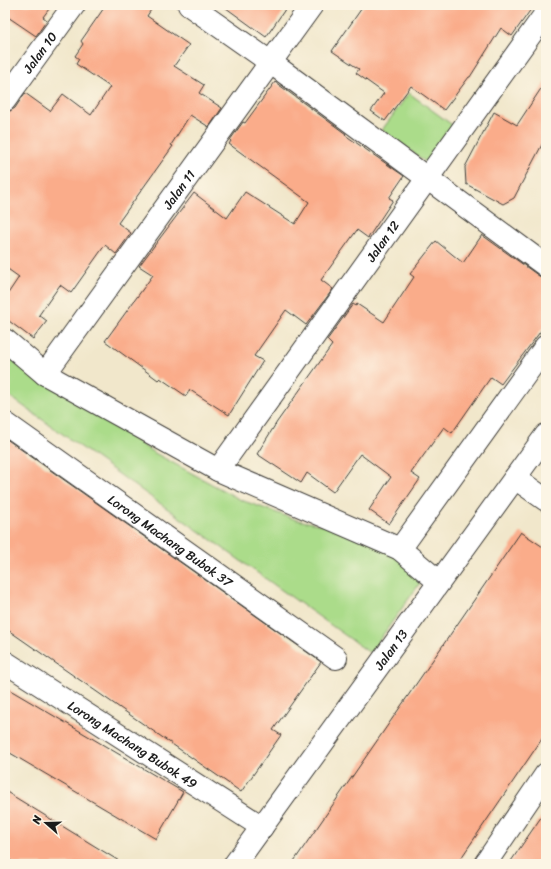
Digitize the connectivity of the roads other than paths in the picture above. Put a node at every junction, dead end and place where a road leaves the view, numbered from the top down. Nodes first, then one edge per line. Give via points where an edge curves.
1 (74, 5) edge
2 (188, 5) edge
3 (312, 5) edge
4 (546, 13) edge
5 (270, 62) junction
6 (5, 100) edge
7 (427, 179) junction
8 (546, 266) edge
9 (5, 340) edge
10 (546, 346) edge
11 (45, 374) junction
12 (5, 423) edge
13 (546, 435) edge
14 (218, 470) junction
15 (515, 478) junction
16 (546, 500) edge
17 (400, 549) junction
18 (440, 582) junction
19 (336, 658) dead end
20 (5, 662) edge
21 (546, 774) edge
22 (262, 827) junction
23 (235, 864) edge
24 (485, 864) edge

1 - 6 street, Jalan 10
2 - 5 street
3 - 5 street, Jalan 11
4 - 7 street, Jalan 12
5 - 7 street
5 - 11 street, Jalan 11
7 - 8 street
7 - 14 street, Jalan 12
9 - 11 street
10 - 17 street
11 - 14 street
12 - 19 street, Lorong Machang Bubok 37
13 - 15 street, Jalan 13
14 - 17 street
15 - 16 street
15 - 18 street, Jalan 13
17 - 18 street
18 - 22 street, Jalan 13
20 - 22 street, Lorong Machang Bubok 49
21 - 24 street
22 - 23 street, Jalan 13

